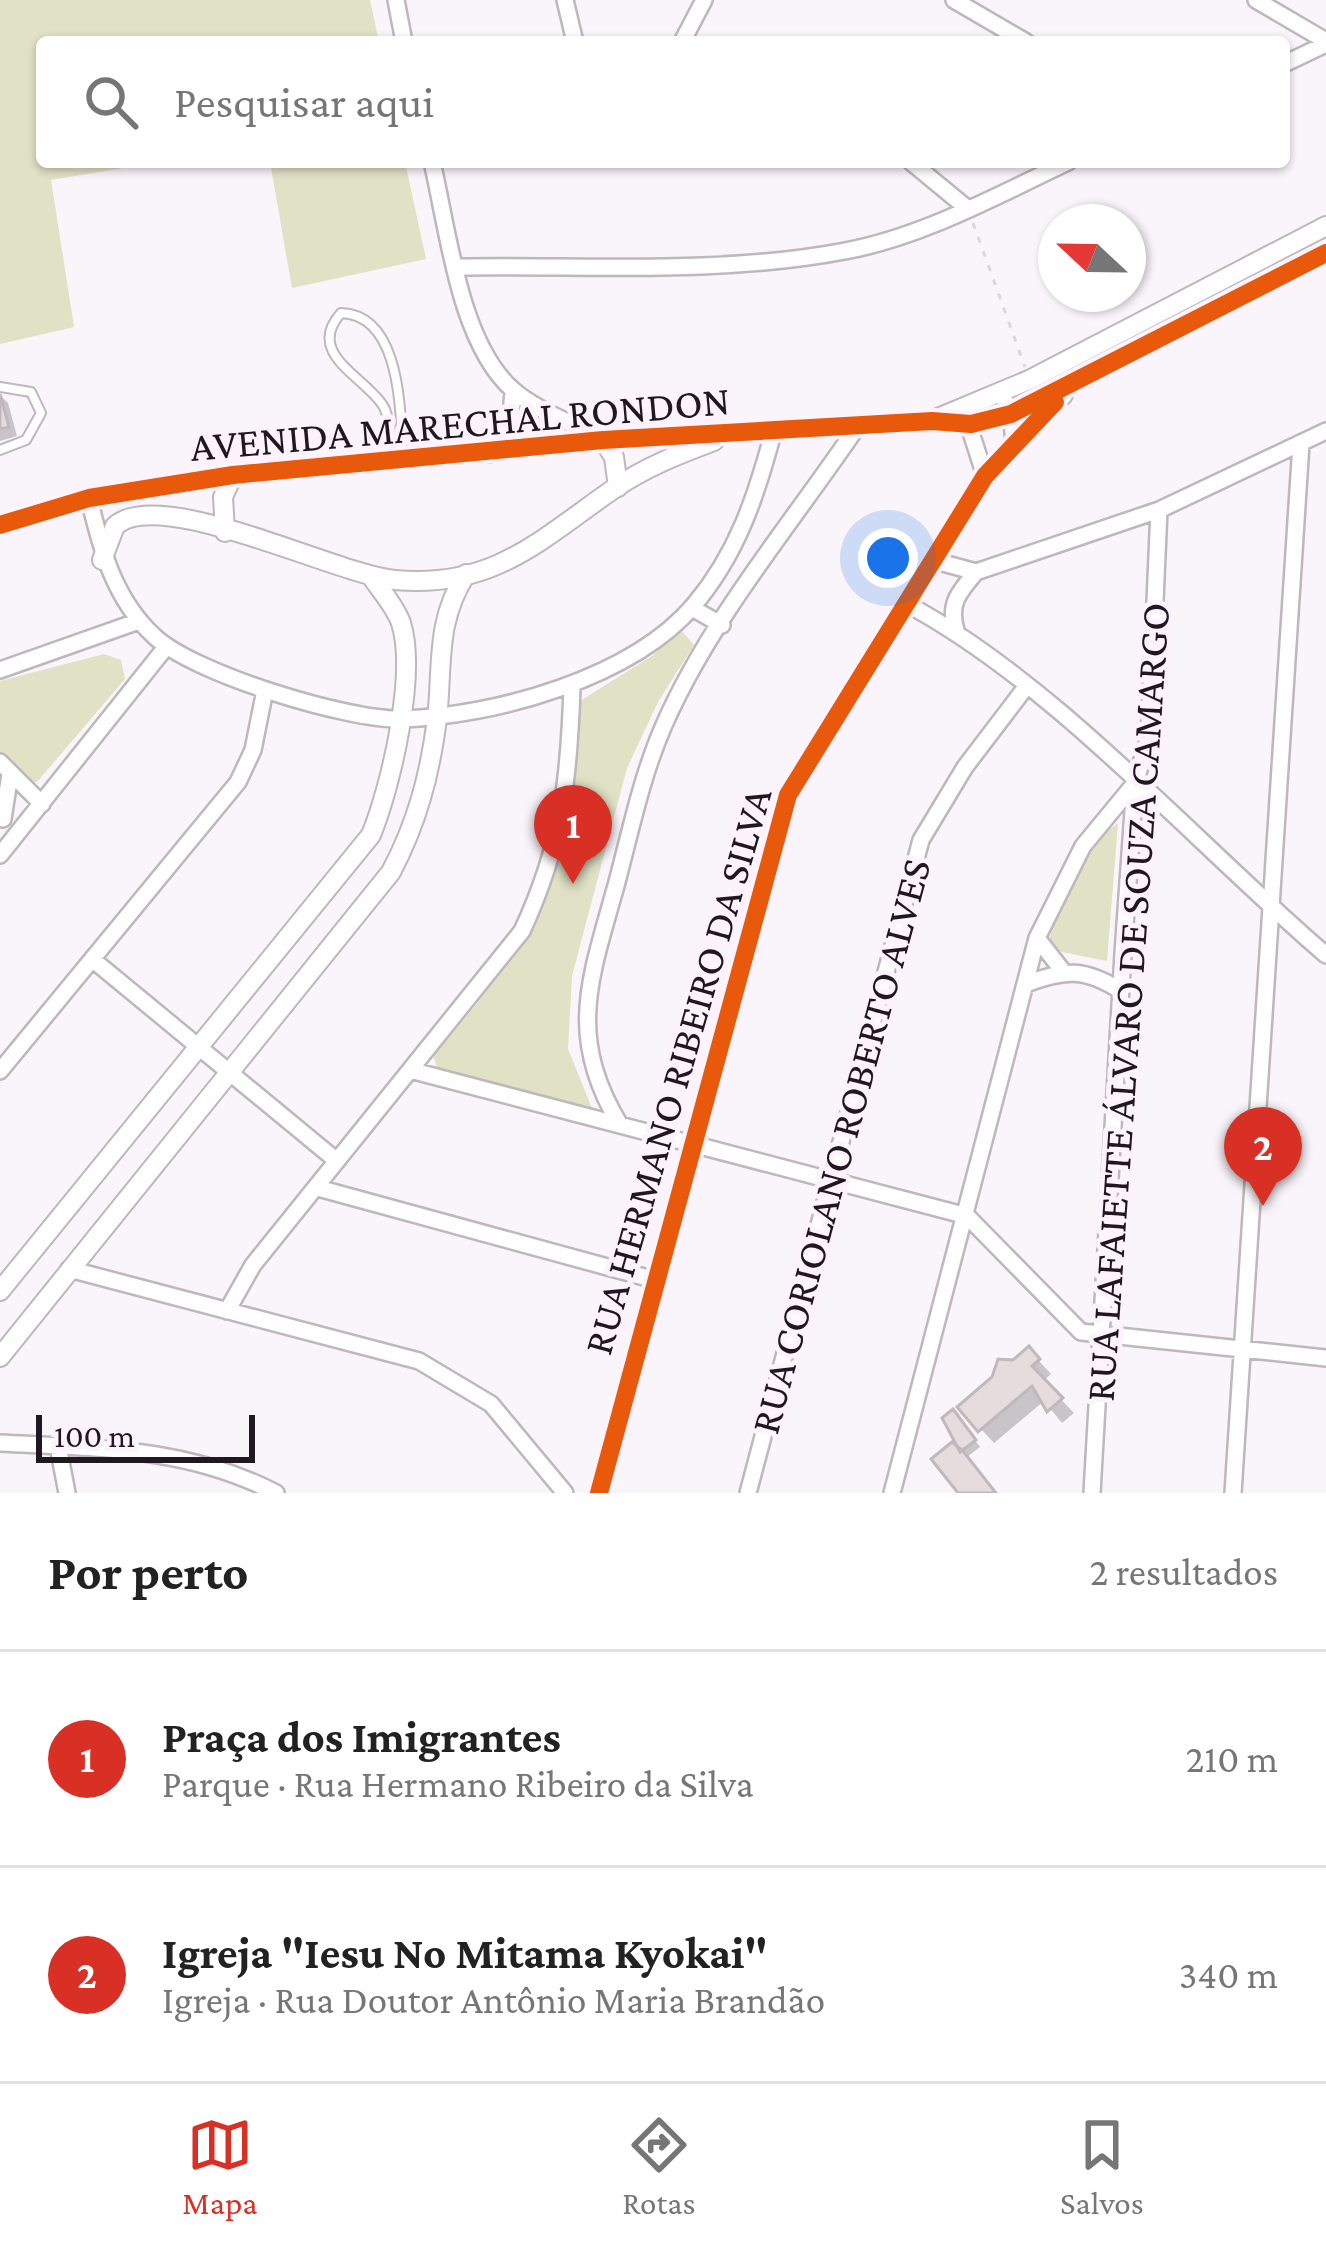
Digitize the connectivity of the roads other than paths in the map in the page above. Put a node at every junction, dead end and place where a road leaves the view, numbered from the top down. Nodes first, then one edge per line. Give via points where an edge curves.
1 (396, 0) edge
2 (565, 0) edge
3 (704, 0) edge
4 (954, 0) edge
5 (1256, 0) edge
6 (403, 36) edge
7 (573, 36) edge
8 (685, 36) edge
9 (1016, 36) edge
10 (1326, 43) edge
11 (1290, 61) edge
12 (433, 168) edge
13 (918, 168) edge
14 (1055, 168) edge
15 (968, 208) junction
16 (1324, 240) edge
17 (458, 267) junction
18 (1126, 331) junction
19 (1138, 351) junction
20 (1079, 380) junction
21 (0, 387) edge
22 (513, 391) junction
23 (1001, 393) junction
24 (1011, 413) junction
25 (966, 417) junction
26 (857, 427) junction
27 (1326, 431) edge
28 (773, 433) junction
29 (730, 435) junction
30 (603, 440) junction
31 (1013, 441) junction
32 (1301, 444) junction
33 (0, 449) edge
34 (489, 454) junction
35 (395, 462) junction
36 (233, 475) junction
37 (985, 476) junction
38 (618, 487) junction
39 (97, 497) junction
40 (1160, 510) junction
41 (0, 525) edge
42 (225, 532) junction
43 (102, 560) junction
44 (932, 560) junction
45 (976, 572) junction
46 (466, 574) junction
47 (370, 576) junction
48 (905, 603) junction
49 (692, 608) junction
50 (139, 621) junction
51 (722, 625) junction
52 (956, 630) junction
53 (166, 647) junction
54 (0, 670) edge
55 (572, 687) junction
56 (1026, 687) junction
57 (265, 690) junction
58 (437, 714) junction
59 (399, 720) junction
60 (5, 768) edge
61 (1135, 783) junction
62 (40, 807) junction
63 (2, 820) edge
64 (0, 855) edge
65 (1270, 907) junction
66 (1037, 938) junction
67 (1123, 953) junction
68 (1326, 955) edge
69 (92, 959) junction
70 (1062, 970) junction
71 (1093, 973) junction
72 (1026, 984) junction
73 (1121, 991) junction
74 (202, 1048) junction
75 (410, 1070) junction
76 (0, 1071) edge
77 (232, 1071) junction
78 (620, 1125) junction
79 (691, 1145) junction
80 (337, 1161) junction
81 (828, 1180) junction
82 (318, 1188) junction
83 (967, 1216) junction
84 (69, 1269) junction
85 (655, 1280) junction
86 (0, 1291) edge
87 (227, 1311) junction
88 (0, 1325) edge
89 (20, 1332) junction
90 (1103, 1337) junction
91 (1244, 1353) junction
92 (1326, 1358) edge
93 (1, 1359) edge
94 (0, 1443) edge
95 (58, 1446) junction
96 (67, 1493) edge
97 (276, 1493) edge
98 (565, 1493) edge
99 (599, 1493) edge
100 (748, 1493) edge
101 (892, 1493) edge
102 (1092, 1493) edge
103 (1232, 1493) edge

1 - 6 street
2 - 7 street
3 - 8 street
4 - 9 street
5 - 10 street
10 - 11 street
12 - 17 street
13 - 15 street
14 - 15 street
15 - 17 street via 850,250 765,262
16 - 18 street, AVENIDA MARECHAL RONDON
16 - 19 street, AVENIDA MARECHAL RONDON
17 - 22 street via 477,340
18 - 19 street
18 - 23 street, AVENIDA MARECHAL RONDON
19 - 20 street, AVENIDA MARECHAL RONDON
20 - 24 street, AVENIDA MARECHAL RONDON
20 - 31 street
21 - 33 lane via 31,392 41,413 26,440
22 - 30 street
22 - 34 street via 511,415
23 - 24 street
23 - 25 street, AVENIDA MARECHAL RONDON
24 - 25 street, AVENIDA MARECHAL RONDON
24 - 31 street
25 - 26 street, AVENIDA MARECHAL RONDON
25 - 37 street
26 - 28 street, AVENIDA MARECHAL RONDON
26 - 51 street
27 - 32 street
28 - 29 street, AVENIDA MARECHAL RONDON
28 - 49 street via 732,553
29 - 30 street, AVENIDA MARECHAL RONDON
29 - 38 street via 659,461
30 - 34 street, AVENIDA MARECHAL RONDON
30 - 38 street
31 - 37 street, RUA HERMANO RIBEIRO DA SILVA
32 - 40 street
32 - 65 street
34 - 35 street, AVENIDA MARECHAL RONDON
35 - 35 lane via 382,405 333,354 331,327 341,313 370,325 394,367
35 - 36 street, AVENIDA MARECHAL RONDON
36 - 39 street, AVENIDA MARECHAL RONDON
36 - 42 street via 223,496
37 - 44 street, RUA HERMANO RIBEIRO DA SILVA
38 - 46 street via 514,562
39 - 41 street, AVENIDA MARECHAL RONDON
39 - 43 street
40 - 45 street
40 - 61 street, RUA LAFAIETTE ÁLVARO DE SOUZA CAMARGO via 1149,737
42 - 43 street via 164,514 134,515 115,526
42 - 47 street
43 - 50 street
44 - 45 street
44 - 48 street, RUA HERMANO RIBEIRO DA SILVA
45 - 52 street via 955,598
46 - 47 street
46 - 58 street via 440,633
47 - 59 street via 402,626
48 - 52 street
48 - 79 street, RUA HERMANO RIBEIRO DA SILVA via 788,795
49 - 51 street
49 - 55 street
50 - 53 street
50 - 54 street
51 - 78 street via 649,765 588,988 589,1057
52 - 56 street
53 - 57 street
53 - 62 street
55 - 58 street
55 - 75 street via 568,795 545,881 522,931
56 - 61 street
56 - 81 street, RUA CORIOLANO ROBERTO ALVES via 921,840
57 - 59 street
57 - 69 street via 254,750 238,782
58 - 59 street
58 - 77 street via 419,812 392,872
59 - 74 street via 386,800 371,835
60 - 62 street
60 - 63 street
61 - 65 street
61 - 66 street via 1083,846
61 - 67 street, RUA LAFAIETTE ÁLVARO DE SOUZA CAMARGO
62 - 63 street
62 - 64 street
65 - 68 street
65 - 91 street
66 - 70 street
66 - 72 street
67 - 71 street
67 - 73 street, RUA LAFAIETTE ÁLVARO DE SOUZA CAMARGO
69 - 74 street
69 - 76 street
70 - 71 street
70 - 72 street
71 - 73 street
72 - 83 street
73 - 90 street, RUA LAFAIETTE ÁLVARO DE SOUZA CAMARGO
74 - 77 street
74 - 86 street
75 - 78 street
75 - 80 street
77 - 80 street
77 - 84 street
78 - 79 street
79 - 81 street
79 - 85 street, RUA HERMANO RIBEIRO DA SILVA
80 - 82 street
81 - 83 street
81 - 100 street, RUA CORIOLANO ROBERTO ALVES
82 - 85 street
82 - 87 street via 253,1265
83 - 90 street via 1063,1318
83 - 101 street
84 - 87 street
84 - 89 street
85 - 99 street, RUA HERMANO RIBEIRO DA SILVA
87 - 98 street via 419,1360 491,1404
88 - 89 street
89 - 93 street
90 - 91 street
90 - 102 street, RUA LAFAIETTE ÁLVARO DE SOUZA CAMARGO
91 - 92 street
91 - 103 street
94 - 95 street
95 - 96 street
95 - 97 street via 153,1451

